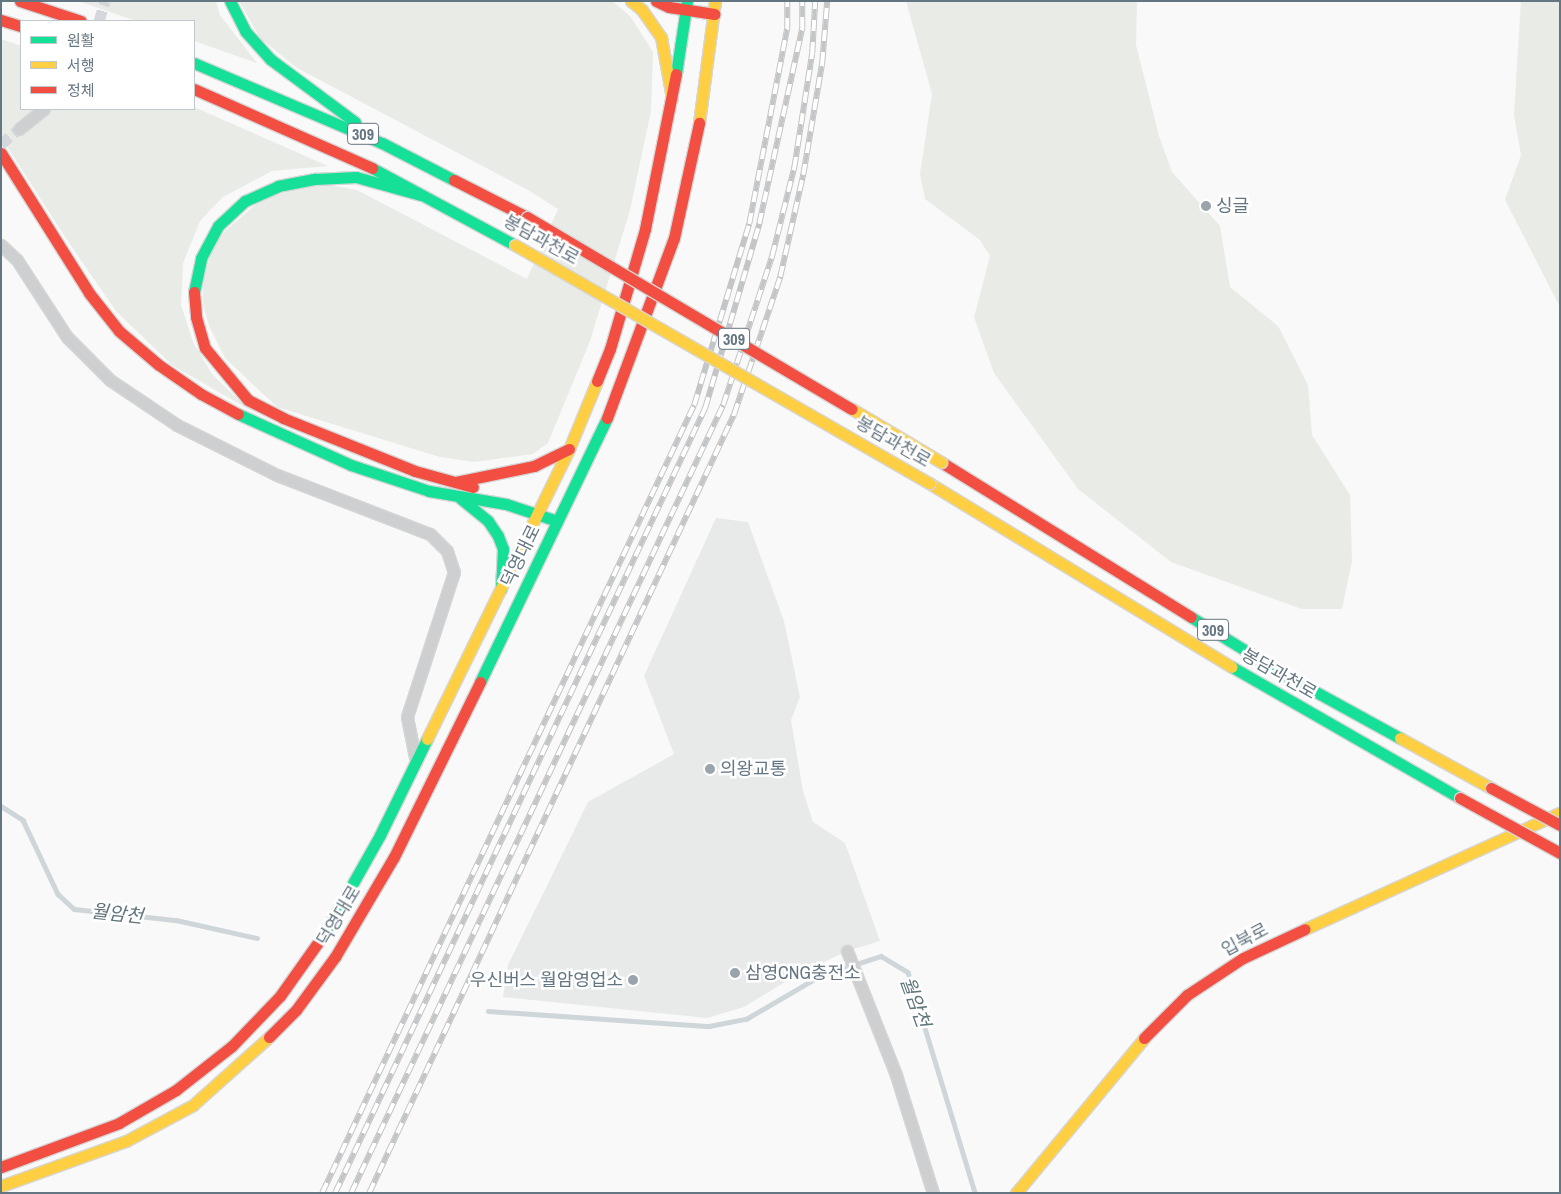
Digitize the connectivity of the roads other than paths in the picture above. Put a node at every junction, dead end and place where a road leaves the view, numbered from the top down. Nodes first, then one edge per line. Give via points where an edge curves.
1 (20, 1) edge
2 (230, 1) edge
3 (631, 1) edge
4 (656, 1) edge
5 (715, 1) edge
6 (687, 6) edge
7 (714, 14) junction
8 (1, 20) edge
9 (78, 20) edge
10 (20, 26) edge
11 (195, 63) edge
12 (195, 89) edge
13 (672, 98) junction
14 (43, 110) edge
15 (19, 129) tunnel mouth
16 (382, 143) junction
17 (1, 153) edge
18 (421, 195) junction
19 (1, 245) edge
20 (569, 449) junction
21 (454, 482) junction
22 (459, 497) junction
23 (506, 504) junction
24 (538, 513) junction
25 (557, 521) junction
26 (501, 589) junction
27 (416, 762) junction
28 (1560, 813) edge
29 (1560, 825) edge
30 (1560, 853) edge
31 (847, 951) dead end
32 (1, 1167) edge
33 (1, 1186) edge
34 (932, 1193) edge
35 (1017, 1193) edge

1 - 9 main road
2 - 16 main road via 245,31 270,59
3 - 13 main road via 642,10 661,37
4 - 6 main road
5 - 7 main road, 덕영대로
6 - 7 main road
6 - 13 main road, 덕영대로
7 - 25 main road, 덕영대로 via 696,146 674,238 596,444
8 - 10 main road
11 - 16 main road, 봉담과천로 / 309
12 - 18 main road, 봉담과천로 / 309 via 350,156
13 - 20 main road, 덕영대로 via 645,229 612,340
14 - 15 street
16 - 29 main road, 봉담과천로 / 309, bridge via 528,217 942,462 1288,676
17 - 22 main road via 89,293 120,331 159,365 201,394 268,430 351,465 429,491
18 - 21 main road via 356,177 315,179 278,186 245,201 218,226 200,258 193,287 196,318 206,348 248,400 344,443 415,471
18 - 30 main road, 봉담과천로 / 309, bridge via 515,245 929,483 1186,640
19 - 27 street via 17,260 67,337 110,380 185,429 277,475 430,534 447,551 454,572 407,717
20 - 21 main road via 534,466
20 - 24 main road, 덕영대로
21 - 23 main road via 484,490
22 - 23 main road
22 - 26 main road via 488,521 498,536 503,549
23 - 24 main road
24 - 25 main road
24 - 26 main road, 덕영대로
25 - 33 main road, 덕영대로 via 394,857 335,957 296,1010 250,1057 193,1105 126,1141
26 - 27 main road, 덕영대로
27 - 32 main road, 덕영대로 via 380,836 317,947 280,996 232,1046 176,1090 119,1123
28 - 35 main road, 입북로 via 1243,958 1187,995 1139,1043
31 - 34 street via 896,1075

